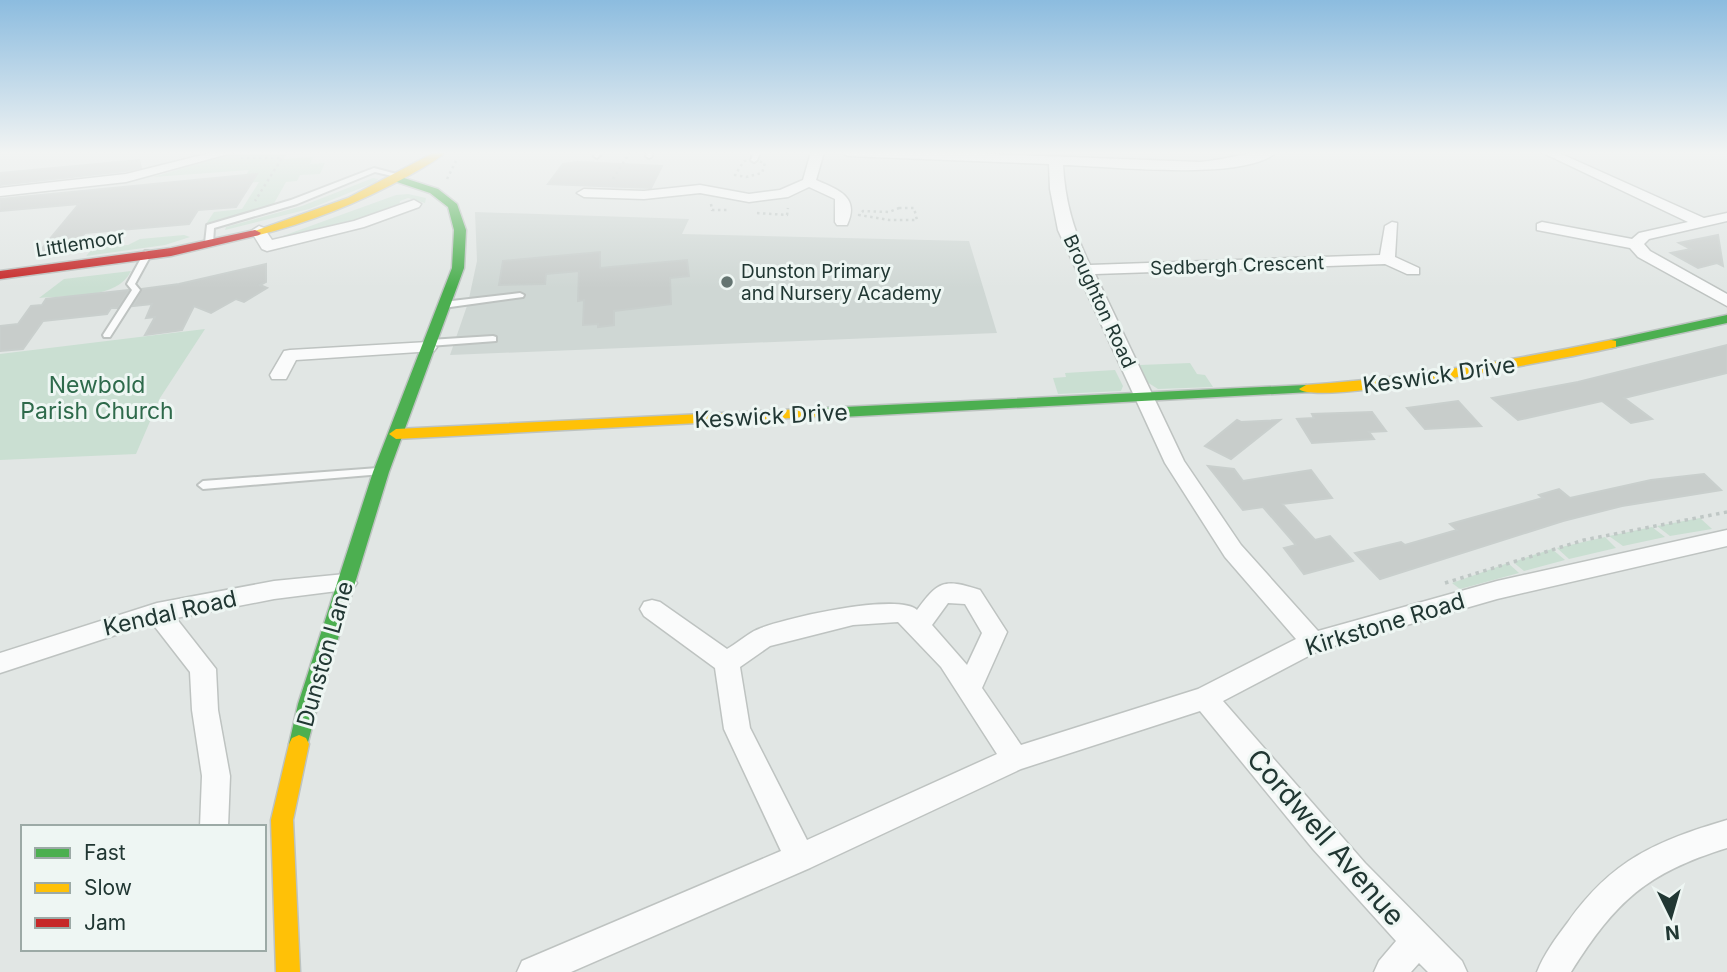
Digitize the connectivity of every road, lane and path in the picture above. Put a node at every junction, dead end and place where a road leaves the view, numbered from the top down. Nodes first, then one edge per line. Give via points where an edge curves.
1 (258, 197) edge
2 (306, 197) edge
3 (358, 197) edge
4 (447, 197) edge
5 (841, 197) edge
6 (1059, 197) edge
7 (1647, 197) edge
8 (414, 204) dead end
9 (859, 215) junction
10 (1727, 217) edge
11 (245, 218) junction
12 (1703, 223) junction
13 (1392, 226) dead end
14 (1542, 227) dead end
15 (260, 231) junction
16 (209, 243) junction
17 (1635, 244) junction
18 (148, 253) junction
19 (1387, 259) junction
20 (1086, 270) junction
21 (1413, 271) dead end
22 (0, 275) edge
23 (520, 295) dead end
24 (1727, 302) edge
25 (443, 305) junction
26 (1727, 319) edge
27 (107, 335) dead end
28 (493, 339) dead end
29 (429, 345) junction
30 (279, 375) dead end
31 (1147, 398) junction
32 (396, 434) junction
33 (381, 472) junction
34 (203, 485) dead end
35 (1727, 512) edge
36 (1727, 538) edge
37 (345, 583) junction
38 (1441, 584) dead end
39 (652, 610) dead end
40 (157, 612) junction
41 (918, 626) junction
42 (1313, 642) junction
43 (0, 663) edge
44 (727, 663) junction
45 (969, 689) junction
46 (1205, 698) junction
47 (1016, 759) junction
48 (214, 825) edge
49 (1727, 834) edge
50 (800, 858) junction
51 (273, 871) edge
52 (1417, 941) junction
53 (288, 972) edge
54 (533, 972) edge
55 (1390, 972) edge
56 (1451, 972) edge
57 (1553, 972) edge

1 - 11 path
2 - 11 lane
3 - 15 street, Littlemoor
4 - 25 street, Dunston Lane via 454,203 461,239 458,268
5 - 9 street via 843,218
6 - 20 street, Broughton Road via 1066,230
7 - 12 street
8 - 15 street via 359,224 267,246
9 - 9 path via 914,208 917,220 906,223
10 - 12 street
11 - 16 lane via 210,227
12 - 17 street via 1644,236
13 - 19 street
14 - 17 street
15 - 16 street, Littlemoor
16 - 18 street, Littlemoor
17 - 24 street via 1644,254
18 - 22 street, Littlemoor
18 - 27 lane via 131,284 136,290
19 - 20 street, Sedbergh Crescent
19 - 21 street, Sedbergh Crescent
20 - 31 street, Broughton Road
23 - 25 lane
25 - 29 street, Dunston Lane
26 - 31 street, Keswick Drive via 1487,369 1357,387
28 - 29 lane
29 - 30 street via 290,355
29 - 32 street, Dunston Lane
31 - 32 street, Keswick Drive
31 - 42 street via 1175,463 1233,551
32 - 33 street, Dunston Lane
33 - 34 lane
33 - 37 street, Dunston Lane
35 - 38 path via 1552,546
36 - 42 street, Kirkstone Road via 1497,590
37 - 40 street, Kendal Road via 274,590
37 - 51 street, Dunston Lane via 305,717
39 - 44 street
40 - 43 street, Kendal Road
40 - 48 street via 203,669 216,776
41 - 44 street via 904,612 853,615 763,638
41 - 45 street
41 - 45 street via 942,593 972,596 995,632
42 - 46 street, Kirkstone Road
44 - 50 street via 737,729
45 - 47 street
46 - 47 street, Kirkstone Road
46 - 52 street, Cordwell Avenue via 1322,839
47 - 50 street, Kirkstone Road
49 - 57 street via 1681,848 1616,886
50 - 54 street, Kirkstone Road
51 - 53 street, Dunston Lane
52 - 55 street
52 - 56 street, Cordwell Avenue

